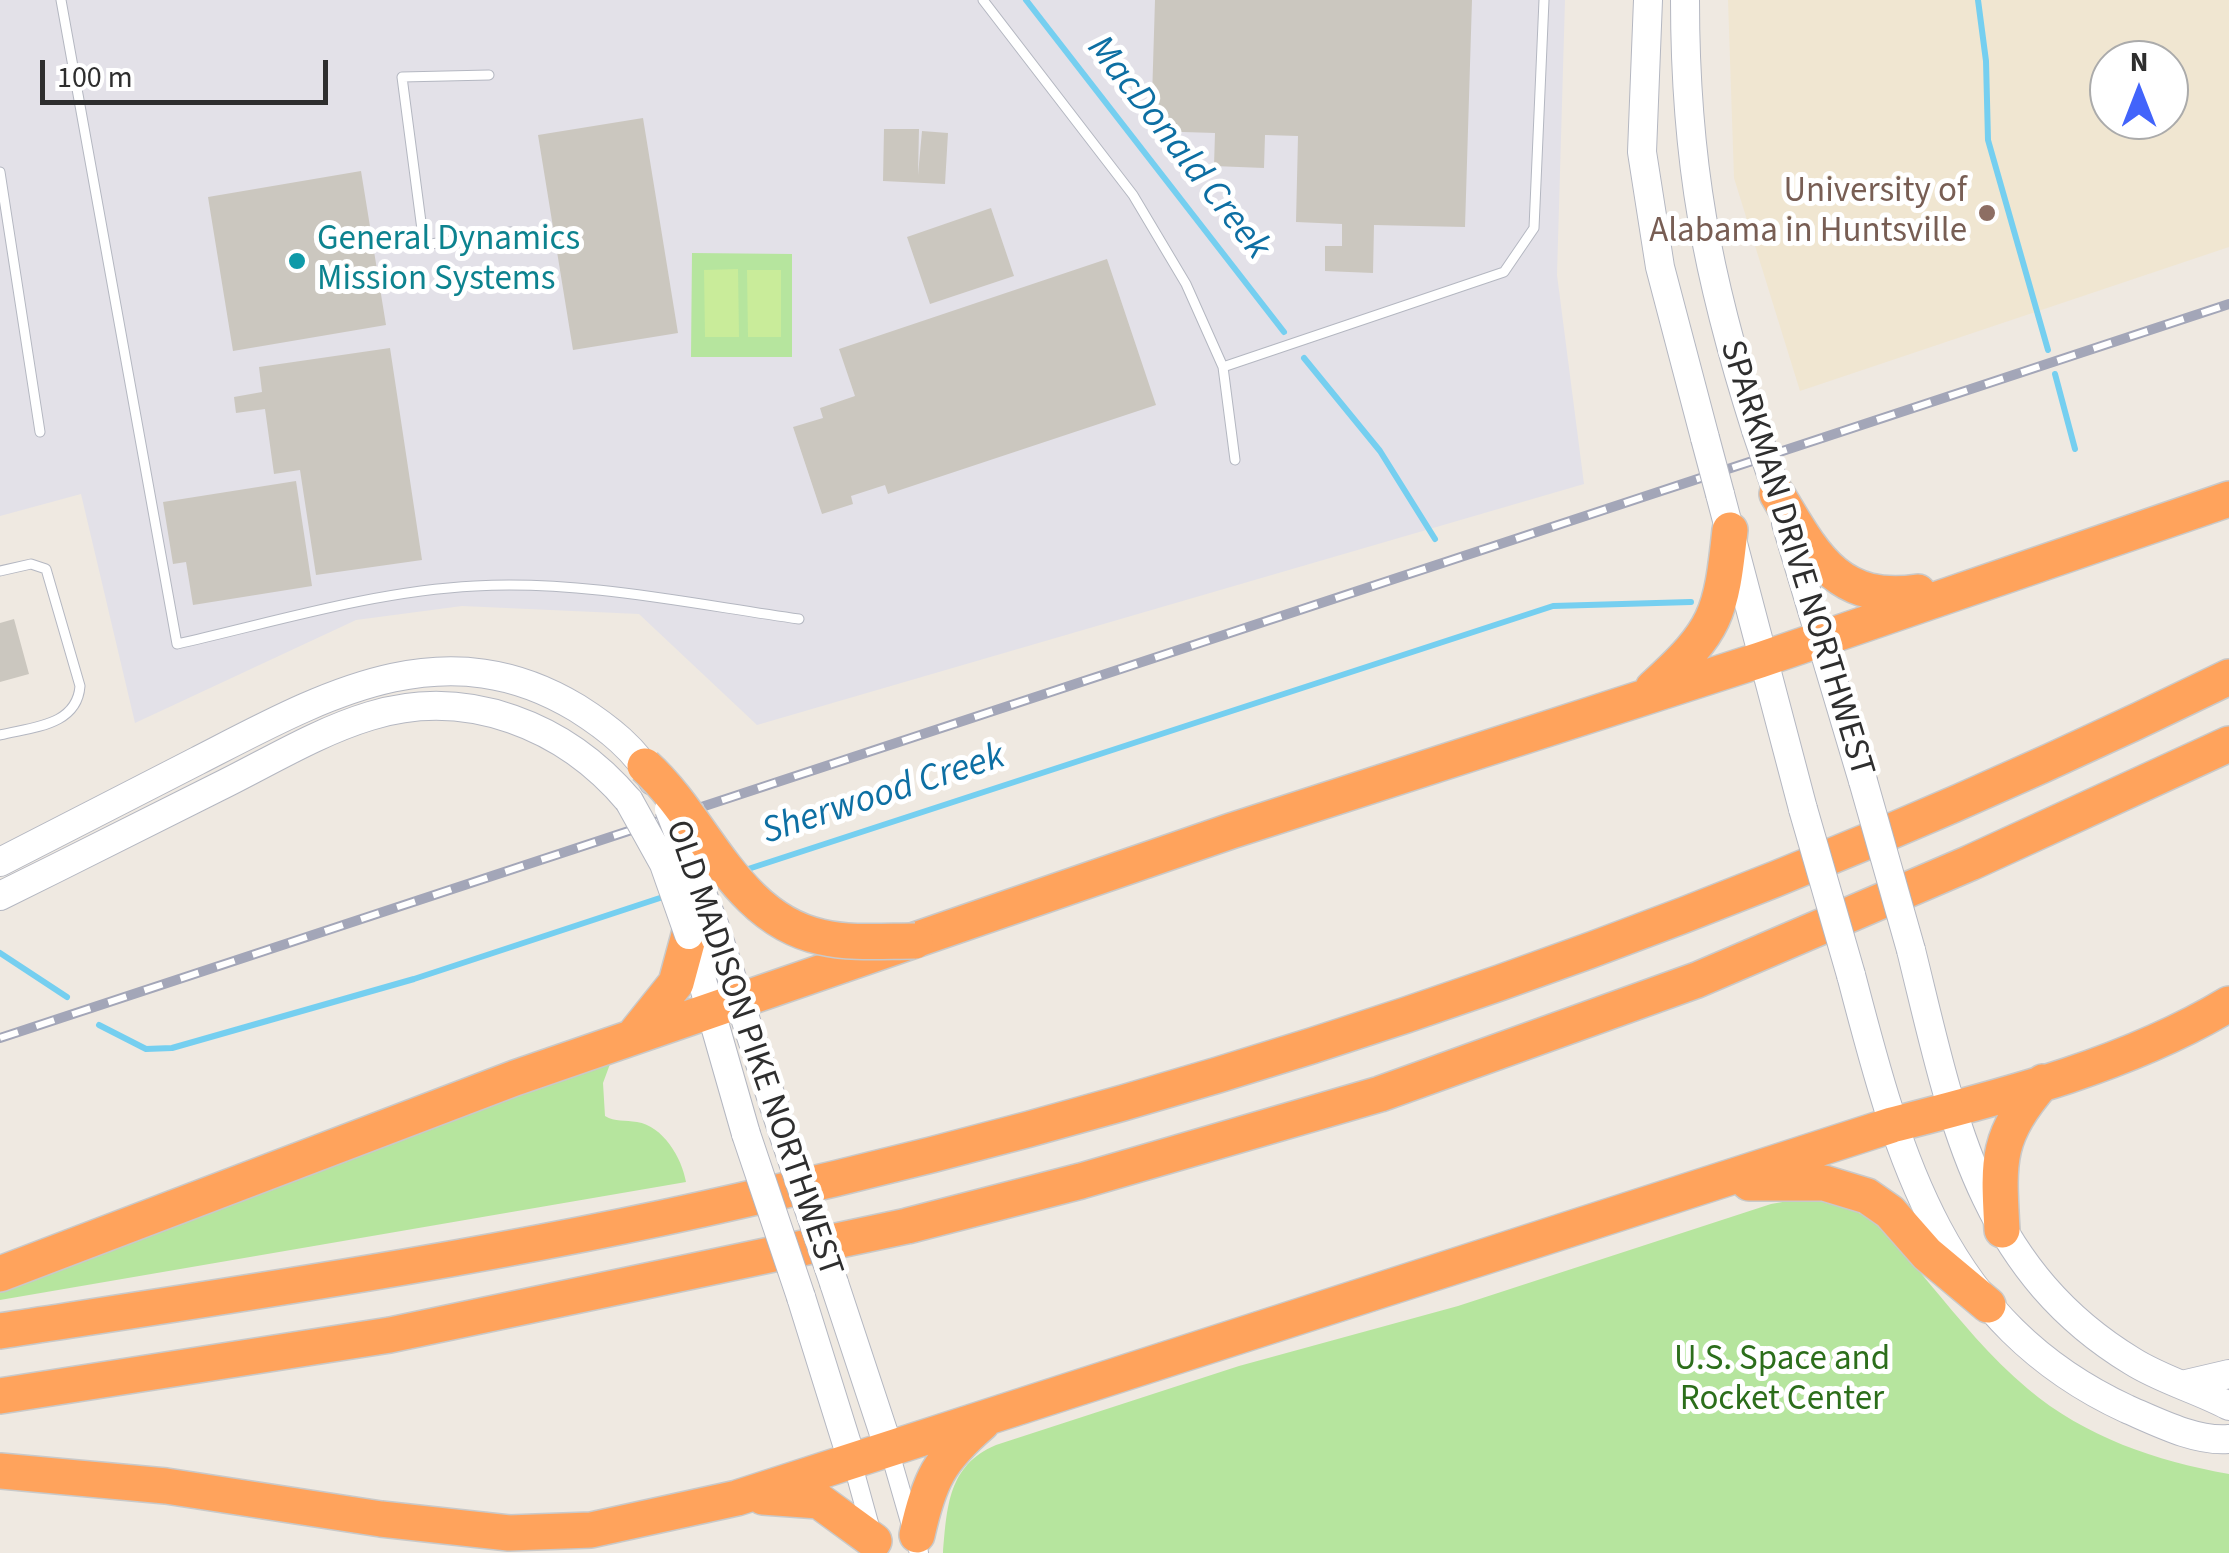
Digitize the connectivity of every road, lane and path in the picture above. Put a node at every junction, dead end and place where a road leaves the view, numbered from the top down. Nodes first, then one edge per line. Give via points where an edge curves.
1 (61, 0) edge
2 (983, 0) edge
3 (1544, 0) edge
4 (1648, 0) edge
5 (1685, 0) edge
6 (489, 74) dead end
7 (0, 172) edge
8 (511, 232) dead end
9 (1223, 367) junction
10 (40, 432) dead end
11 (1235, 460) dead end
12 (1776, 489) junction
13 (2229, 499) edge
14 (1730, 530) junction
15 (0, 571) edge
16 (1974, 584) junction
17 (799, 619) dead end
18 (1819, 636) junction
19 (1760, 660) junction
20 (2229, 677) edge
21 (1646, 694) junction
22 (0, 736) edge
23 (2229, 744) edge
24 (652, 779) junction
25 (0, 862) edge
26 (0, 896) edge
27 (701, 930) junction
28 (914, 941) junction
29 (2229, 1004) edge
30 (724, 1006) junction
31 (632, 1037) junction
32 (2043, 1082) junction
33 (1950, 1110) junction
34 (1892, 1126) junction
35 (1708, 1184) junction
36 (2002, 1230) junction
37 (0, 1274) edge
38 (1988, 1306) junction
39 (0, 1331) edge
40 (2229, 1374) edge
41 (2181, 1385) junction
42 (0, 1396) edge
43 (2229, 1406) edge
44 (994, 1414) junction
45 (2229, 1439) edge
46 (888, 1446) junction
47 (851, 1457) junction
48 (0, 1471) edge
49 (737, 1498) junction
50 (918, 1544) edge
51 (875, 1547) edge

1 - 17 lane via 177,644 369,600 474,586 568,586
2 - 9 lane via 1133,194 1186,284
3 - 9 lane via 1534,228 1504,272
4 - 14 main road, SPARKMAN DRIVE NORTHWEST, bridge via 1642,152 1660,267
5 - 12 main road, SPARKMAN DRIVE NORTHWEST, bridge via 1696,202 1711,277
6 - 8 lane via 402,77 403,105 424,245
7 - 10 lane
9 - 11 lane
12 - 16 highway via 1812,552 1853,586 1908,594
12 - 18 main road, SPARKMAN DRIVE NORTHWEST
13 - 16 highway
14 - 19 main road, SPARKMAN DRIVE NORTHWEST
14 - 21 highway via 1715,620 1691,654
15 - 22 lane via 31,564 46,569 80,686 76,706 61,719
16 - 18 highway
18 - 19 highway
18 - 33 main road, SPARKMAN DRIVE NORTHWEST, bridge via 1911,950
19 - 21 highway
19 - 34 main road, SPARKMAN DRIVE NORTHWEST, bridge
20 - 39 highway via 1934,814 1644,933 1422,1012 1160,1093 902,1162 602,1231
21 - 28 highway
23 - 42 highway via 1697,980 1380,1094 907,1226 390,1335
24 - 25 main road, OLD MADISON PIKE NORTHWEST via 592,718 546,692 474,674 398,674 310,703
24 - 27 main road, OLD MADISON PIKE NORTHWEST, bridge via 682,834
24 - 28 highway, bridge via 669,787 749,897 780,921 839,940
26 - 27 main road, OLD MADISON PIKE NORTHWEST, bridge via 308,743 396,710 467,708 536,728 577,750 630,800
27 - 30 main road, OLD MADISON PIKE NORTHWEST
27 - 31 highway via 676,983
28 - 30 highway
29 - 32 highway via 2158,1040
30 - 31 highway
30 - 46 main road, OLD MADISON PIKE NORTHWEST, bridge via 781,1127
30 - 47 main road, OLD MADISON PIKE NORTHWEST, bridge via 746,1134
31 - 37 highway
32 - 33 highway
32 - 36 highway via 2003,1139
33 - 34 highway
33 - 36 main road, SPARKMAN DRIVE NORTHWEST
34 - 35 highway
34 - 38 main road, SPARKMAN DRIVE NORTHWEST via 1930,1222
35 - 38 highway via 1812,1181 1855,1191 1890,1212
35 - 44 highway
36 - 41 main road, SPARKMAN DRIVE NORTHWEST via 2086,1328
38 - 45 main road, SPARKMAN DRIVE NORTHWEST via 2042,1357 2112,1402 2172,1428
40 - 41 main road
41 - 43 main road, SPARKMAN DRIVE NORTHWEST
44 - 46 highway
44 - 50 highway via 938,1466
46 - 47 highway
46 - 50 street
47 - 49 highway
47 - 51 street
48 - 49 highway via 166,1486 510,1533 591,1530
49 - 51 highway via 819,1501

